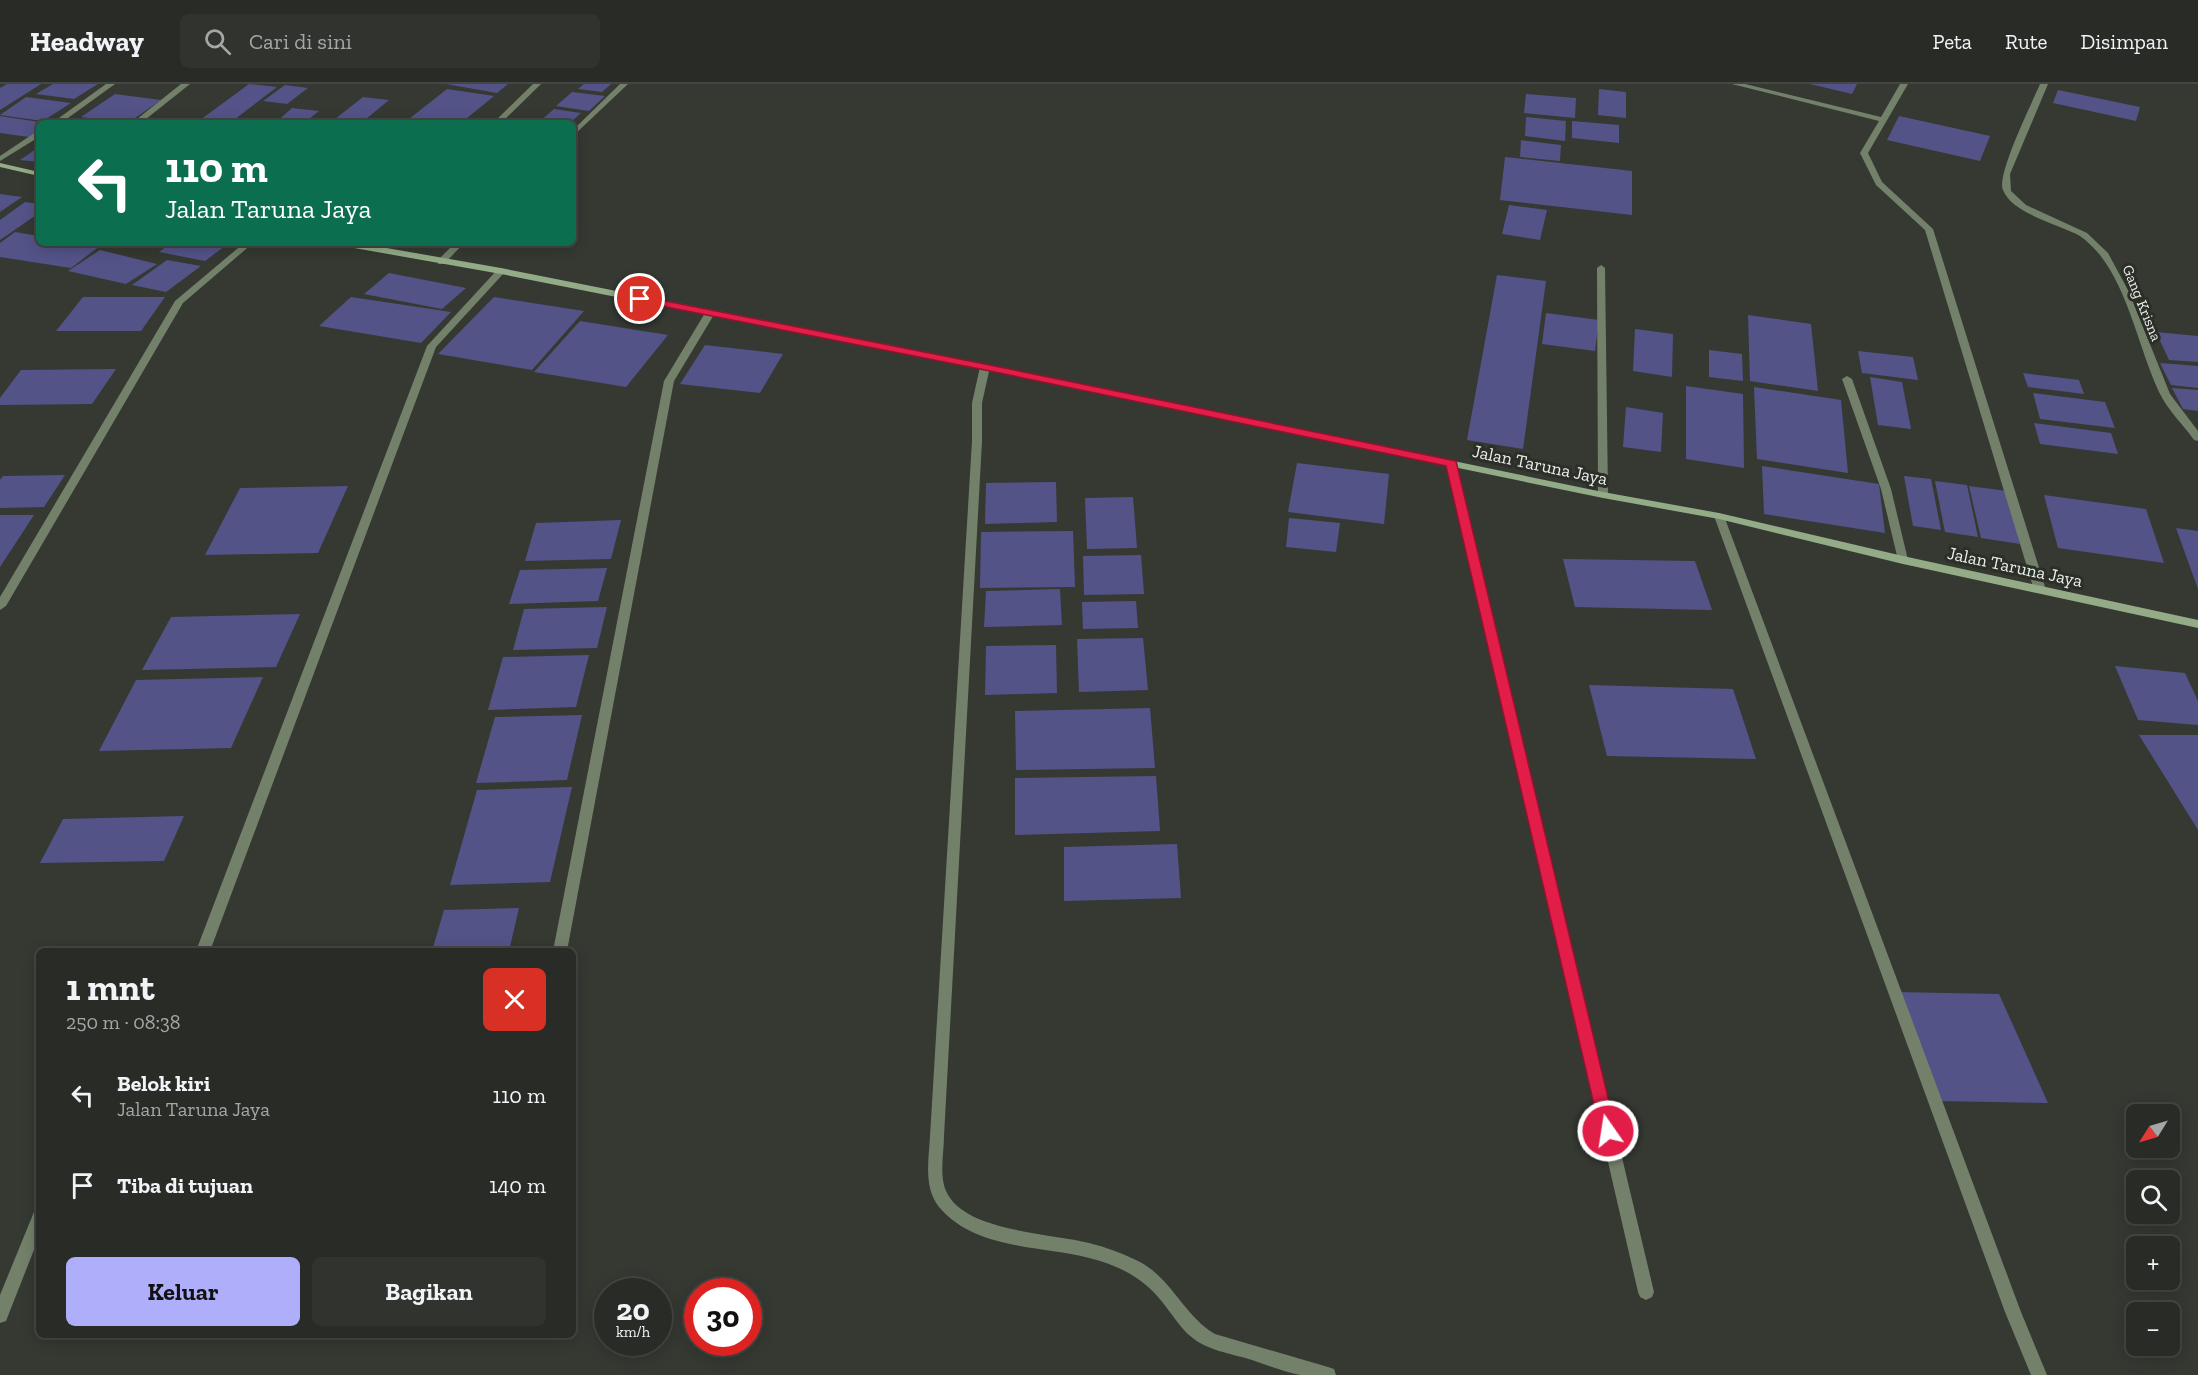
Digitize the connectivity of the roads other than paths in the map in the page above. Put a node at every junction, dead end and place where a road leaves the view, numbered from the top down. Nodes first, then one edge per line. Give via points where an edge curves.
1 (111, 84) edge
2 (186, 84) edge
3 (537, 84) edge
4 (624, 84) edge
5 (1736, 84) edge
6 (1904, 84) edge
7 (2044, 84) edge
8 (60, 120) edge
9 (140, 120) edge
10 (500, 120) edge
11 (1884, 120) junction
12 (576, 131) edge
13 (36, 136) edge
14 (0, 159) edge
15 (0, 165) edge
16 (36, 173) edge
17 (245, 246) edge
18 (375, 246) edge
19 (457, 246) edge
20 (441, 262) junction
21 (1601, 268) dead end
22 (501, 271) junction
23 (710, 313) junction
24 (985, 367) junction
25 (1847, 379) dead end
26 (2198, 438) edge
27 (1452, 464) junction
28 (1603, 495) junction
29 (1719, 516) junction
30 (1903, 560) junction
31 (2040, 590) junction
32 (0, 606) edge
33 (2198, 624) edge
34 (204, 948) edge
35 (561, 948) edge
36 (36, 1225) edge
37 (1646, 1292) dead end
38 (0, 1315) edge
39 (1328, 1375) edge
40 (2039, 1375) edge

1 - 8 street
2 - 9 street
3 - 10 street
4 - 12 street
5 - 11 street
6 - 11 street
7 - 26 street, Gang Krisna via 2006,174 2006,190 2025,207 2093,241 2111,263 2166,397
11 - 31 street via 1864,153 1880,183 1929,229
13 - 14 street
15 - 16 street
17 - 32 street via 179,301
18 - 20 street, Jalan Taruna Jaya
19 - 20 street
20 - 22 street, Jalan Taruna Jaya
21 - 28 street
22 - 23 street, Jalan Taruna Jaya
22 - 34 street via 432,346
23 - 24 street, Jalan Taruna Jaya
23 - 35 street via 669,381
24 - 27 street, Jalan Taruna Jaya
24 - 39 street via 977,403 937,1189 943,1201 969,1222 1025,1240 1088,1250 1128,1265 1153,1280 1190,1325 1210,1340
25 - 30 street via 1886,489
27 - 28 street, Jalan Taruna Jaya
27 - 37 street
28 - 29 street, Jalan Taruna Jaya
29 - 30 street, Jalan Taruna Jaya
29 - 40 street
30 - 31 street, Jalan Taruna Jaya
31 - 33 street, Jalan Taruna Jaya
36 - 38 street

